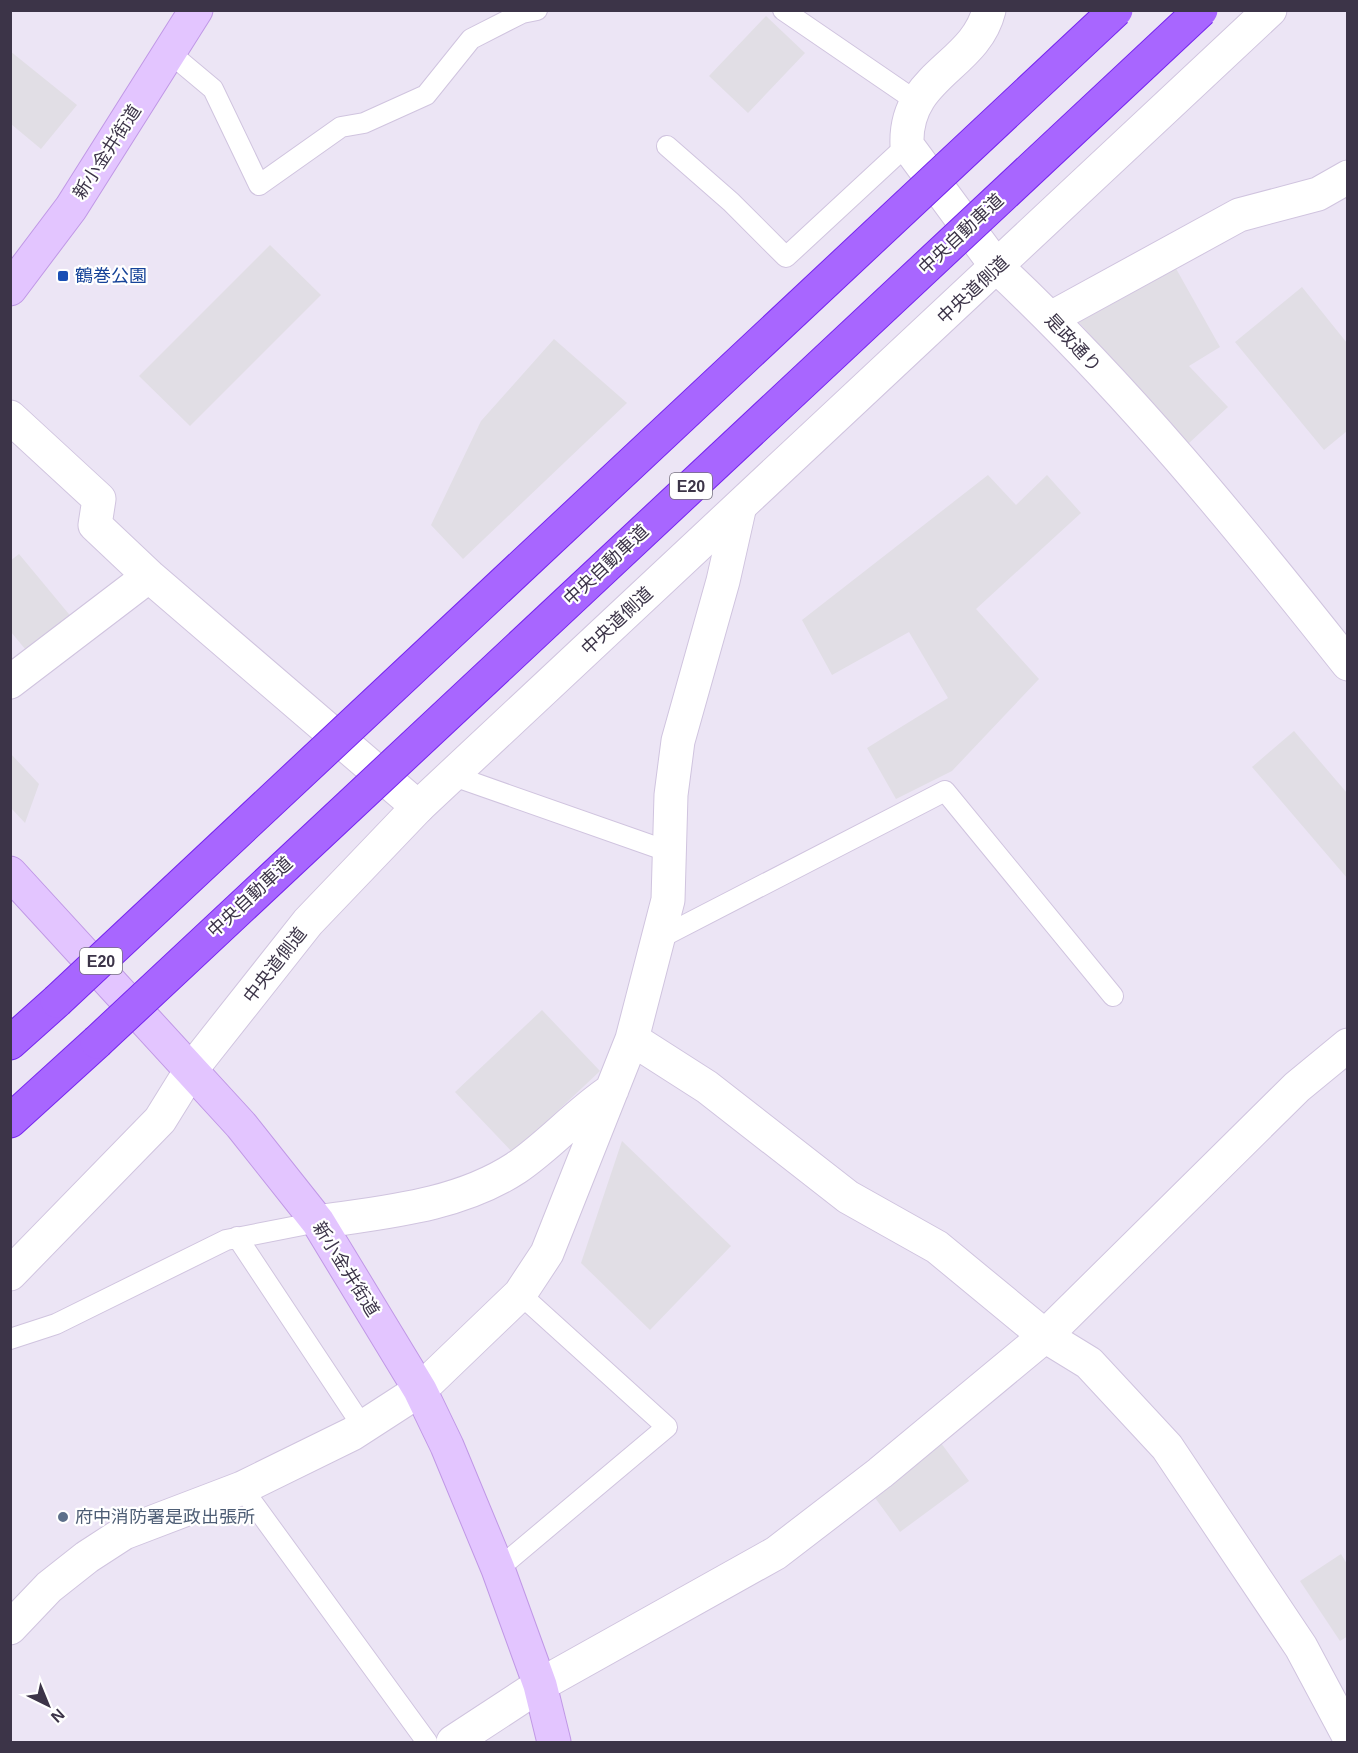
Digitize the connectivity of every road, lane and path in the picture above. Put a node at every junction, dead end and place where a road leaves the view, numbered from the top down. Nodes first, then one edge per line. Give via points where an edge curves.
1 (196, 10) edge
2 (537, 10) edge
3 (783, 10) edge
4 (988, 10) edge
5 (1116, 10) edge
6 (1201, 10) edge
7 (1270, 10) edge
8 (170, 53) junction
9 (916, 101) junction
10 (907, 145) junction
11 (667, 146) dead end
12 (1347, 177) edge
13 (997, 267) junction
14 (10, 289) edge
15 (1051, 318) junction
16 (10, 417) edge
17 (739, 510) junction
18 (149, 576) junction
19 (1347, 664) edge
20 (10, 682) edge
21 (451, 775) junction
22 (418, 807) junction
23 (670, 852) junction
24 (14, 882) edge
25 (660, 938) junction
26 (1113, 996) dead end
27 (632, 1039) junction
28 (10, 1042) edge
29 (1347, 1044) edge
30 (191, 1070) junction
31 (612, 1090) junction
32 (12, 1119) edge
33 (318, 1222) junction
34 (237, 1237) junction
35 (10, 1274) edge
36 (520, 1294) junction
37 (1045, 1336) junction
38 (10, 1339) edge
39 (420, 1390) junction
40 (363, 1427) junction
41 (242, 1488) junction
42 (498, 1569) junction
43 (10, 1628) edge
44 (540, 1685) junction
45 (1347, 1735) edge
46 (427, 1743) edge
47 (453, 1743) edge
48 (554, 1743) edge

1 - 8 main road, 新小金井街道
2 - 8 lane via 522,13 471,39 426,95 364,123 341,127 259,185 213,89
3 - 9 lane
4 - 9 street via 985,25 974,39
5 - 28 highway, E20, bridge
6 - 32 highway, 中央自動車道 / E20, bridge
7 - 13 street, 中央道側道
8 - 14 main road, 新小金井街道 via 71,208
9 - 10 street via 906,126
10 - 11 lane via 786,257
10 - 13 street, 是政通り
12 - 15 street via 1318,194 1239,215
13 - 15 street, 是政通り
13 - 17 street, 中央道側道
15 - 19 street, 是政通り via 1172,448
16 - 18 street via 99,499 95,525
17 - 21 street, 中央道側道
17 - 23 street via 678,741 671,795
18 - 20 street
18 - 22 street
21 - 22 street, 中央道側道
21 - 23 lane
22 - 30 street, 中央道側道 via 308,922
23 - 25 street via 668,900
24 - 30 main road, 新小金井街道
25 - 26 lane via 945,791
25 - 27 street
27 - 31 street
27 - 37 street via 707,1087 848,1197 938,1247
29 - 37 street via 1297,1087
30 - 33 main road, 新小金井街道 via 241,1125
30 - 35 street, 中央道側道 via 160,1120
31 - 33 street via 586,1107 532,1156 485,1186 424,1204
31 - 36 street via 547,1253
33 - 34 lane
33 - 39 main road, 新小金井街道
34 - 38 lane via 56,1324
34 - 40 lane
36 - 39 street
36 - 42 lane via 667,1427
37 - 44 street via 880,1473 776,1553
37 - 45 street via 1089,1363 1167,1447 1301,1647
39 - 40 street
39 - 42 main road, 新小金井街道
40 - 41 street
41 - 43 street via 124,1533 49,1587
41 - 46 lane
42 - 44 main road, 新小金井街道
44 - 47 street
44 - 48 main road, 新小金井街道

